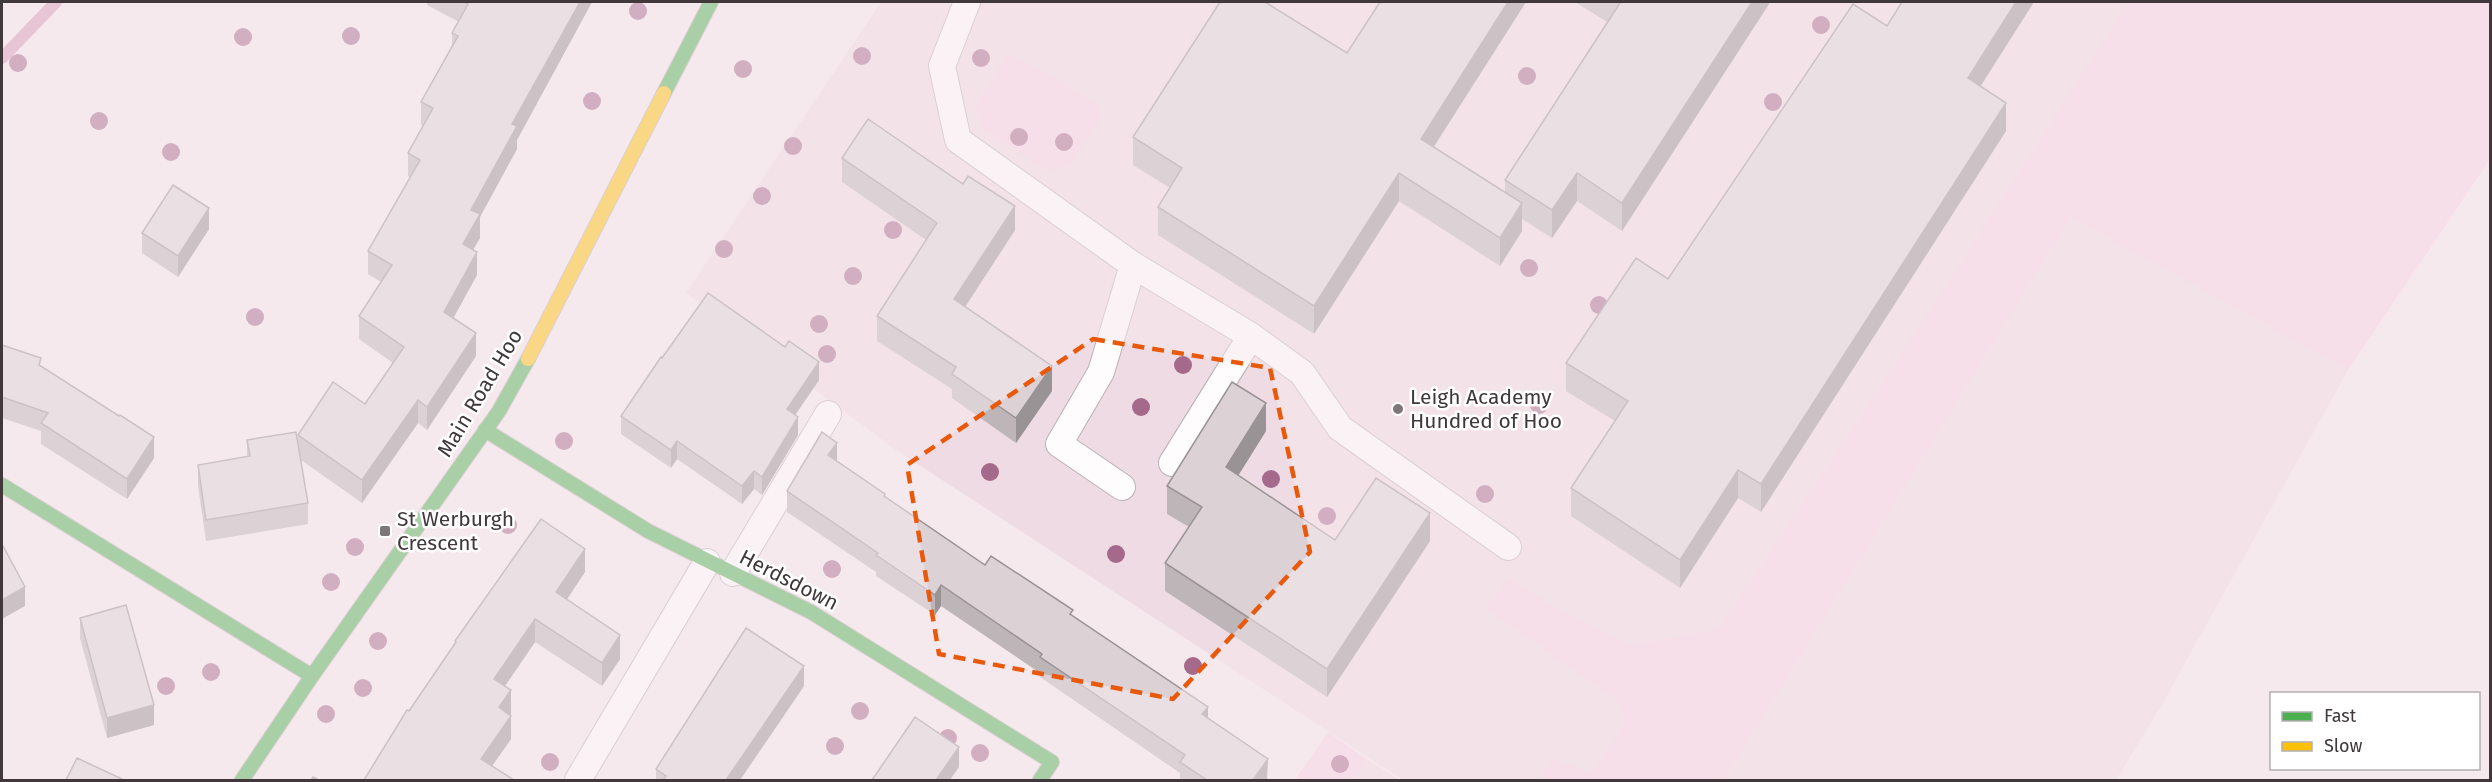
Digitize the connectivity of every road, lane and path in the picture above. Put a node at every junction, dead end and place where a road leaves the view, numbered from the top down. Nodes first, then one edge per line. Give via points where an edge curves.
1 (711, 2) edge
2 (966, 2) edge
3 (1133, 265) junction
4 (1251, 336) junction
5 (828, 414) dead end
6 (485, 430) junction
7 (1172, 463) dead end
8 (2, 485) edge
9 (1122, 487) dead end
10 (1508, 547) dead end
11 (707, 562) junction
12 (733, 573) junction
13 (312, 676) junction
14 (242, 780) edge
15 (578, 780) edge
16 (1040, 780) edge

1 - 6 street, Main Road Hoo via 533,350
2 - 3 lane via 942,66 957,140
3 - 4 lane
3 - 9 lane via 1101,372 1059,444
4 - 7 lane
4 - 10 lane via 1302,373 1340,428
5 - 12 lane
6 - 11 street, Herdsdown via 625,518
6 - 13 street, Main Road Hoo
8 - 13 street
11 - 12 street, Herdsdown
11 - 15 lane
12 - 16 street, Herdsdown via 811,612 1052,762
13 - 14 street, Main Road Hoo

